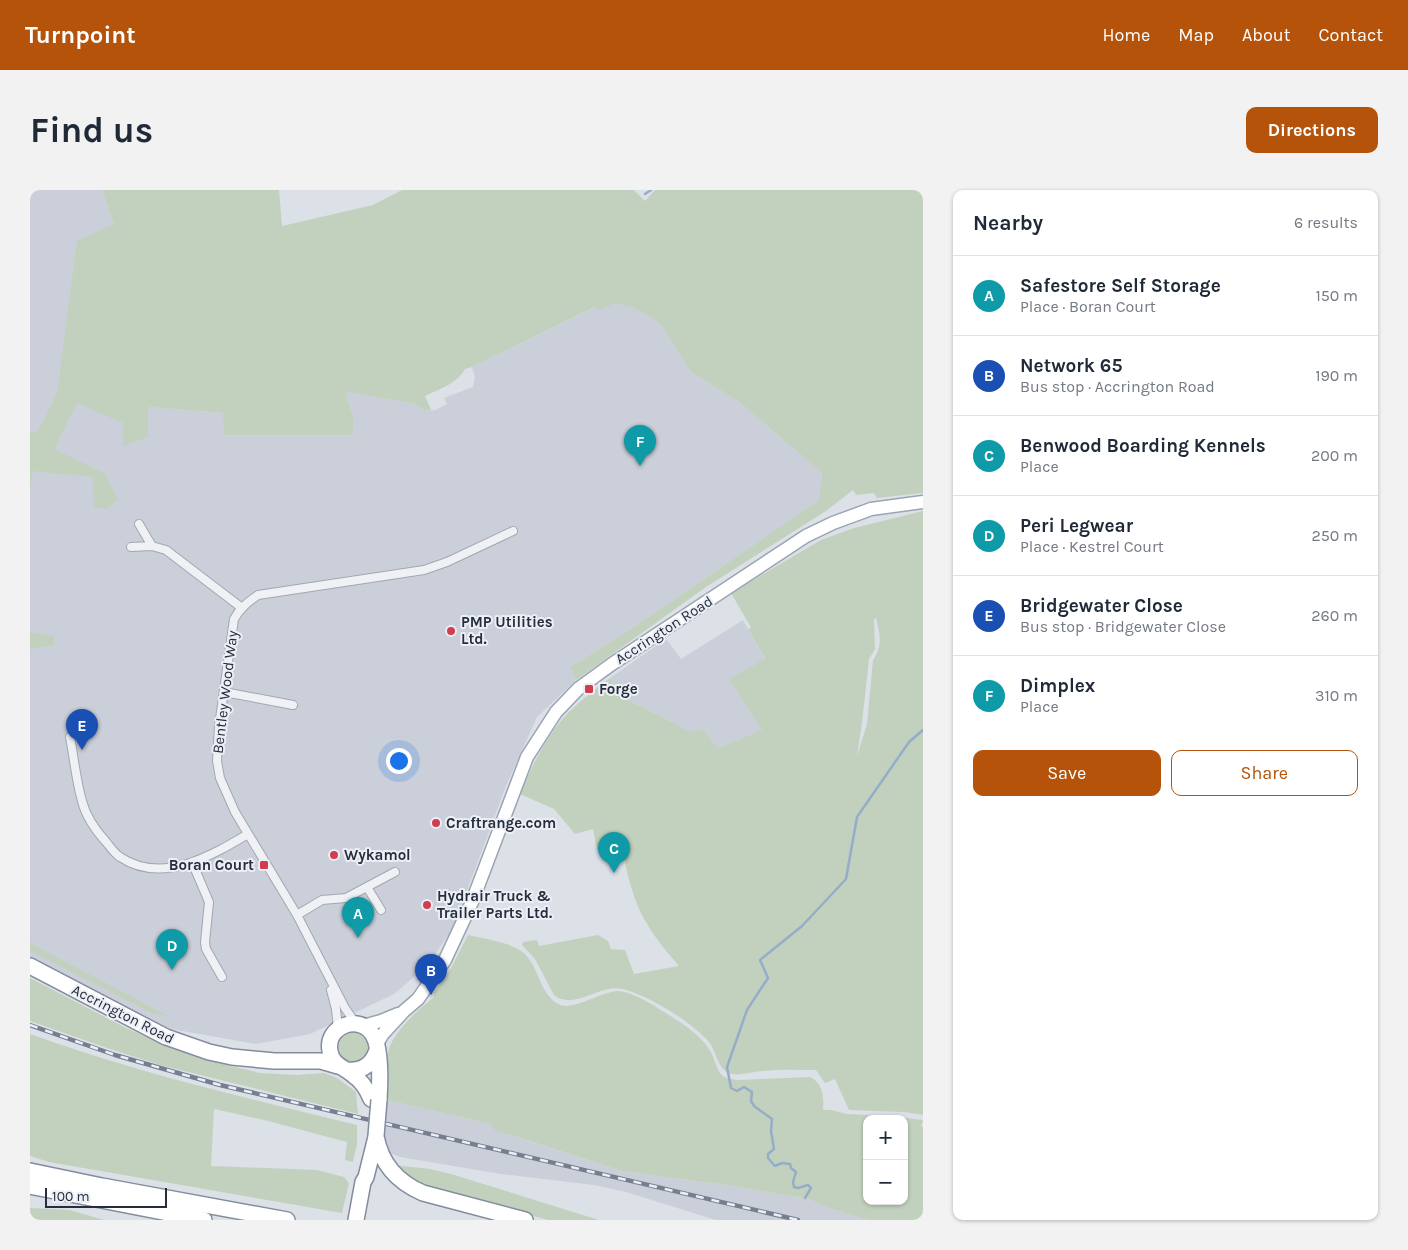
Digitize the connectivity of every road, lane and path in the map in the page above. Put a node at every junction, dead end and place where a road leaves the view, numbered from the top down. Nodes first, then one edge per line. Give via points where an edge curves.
1 (923, 502) edge
2 (139, 524) dead end
3 (513, 531) dead end
4 (152, 546) junction
5 (131, 547) dead end
6 (242, 608) junction
7 (224, 692) junction
8 (292, 705) dead end
9 (70, 737) dead end
10 (248, 834) junction
11 (192, 862) junction
12 (395, 872) dead end
13 (367, 886) junction
14 (381, 910) dead end
15 (297, 916) junction
16 (30, 966) edge
17 (328, 976) junction
18 (222, 977) dead end
19 (404, 1011) junction
20 (359, 1025) junction
21 (335, 1033) junction
22 (377, 1047) junction
23 (279, 1060) junction
24 (342, 1068) junction
25 (375, 1100) junction
26 (374, 1132) junction
27 (30, 1172) edge
28 (30, 1186) edge
29 (204, 1220) edge
30 (287, 1220) edge
31 (356, 1220) edge
32 (525, 1220) edge

1 - 19 main road, Accrington Road via 871,509 806,536 579,688 556,712 527,757 454,943 428,986
2 - 4 street
3 - 6 street via 424,570 258,596
4 - 5 street
4 - 6 street via 166,550
6 - 7 street, Bentley Wood Way via 234,619
7 - 8 street
7 - 10 street, Bentley Wood Way via 217,761 225,793
9 - 11 street via 82,802 95,829 119,857 135,865 159,869
10 - 11 street via 210,856
10 - 15 street, Bentley Wood Way
11 - 18 street via 209,902 206,950
12 - 13 street
13 - 14 street
13 - 15 street via 346,898 322,900
15 - 17 street, Bentley Wood Way
16 - 23 highway, Accrington Road via 166,1038 224,1055
17 - 20 street, Bentley Wood Way via 344,1008
17 - 21 street, Bentley Wood Way via 336,1009
19 - 20 main road, Accrington Road via 381,1022
19 - 22 main road, Accrington Road via 382,1035
20 - 21 highway via 350,1024
20 - 22 highway via 370,1030
21 - 23 highway, Accrington Road via 324,1046 312,1053
21 - 24 highway via 330,1052
22 - 24 highway via 375,1057 366,1067 353,1071
22 - 25 highway via 380,1067
23 - 24 highway, Accrington Road via 321,1061
24 - 25 highway via 364,1085
25 - 26 highway, bridge
26 - 31 highway
26 - 32 highway via 378,1149 392,1172 412,1188
27 - 30 highway
28 - 29 highway

